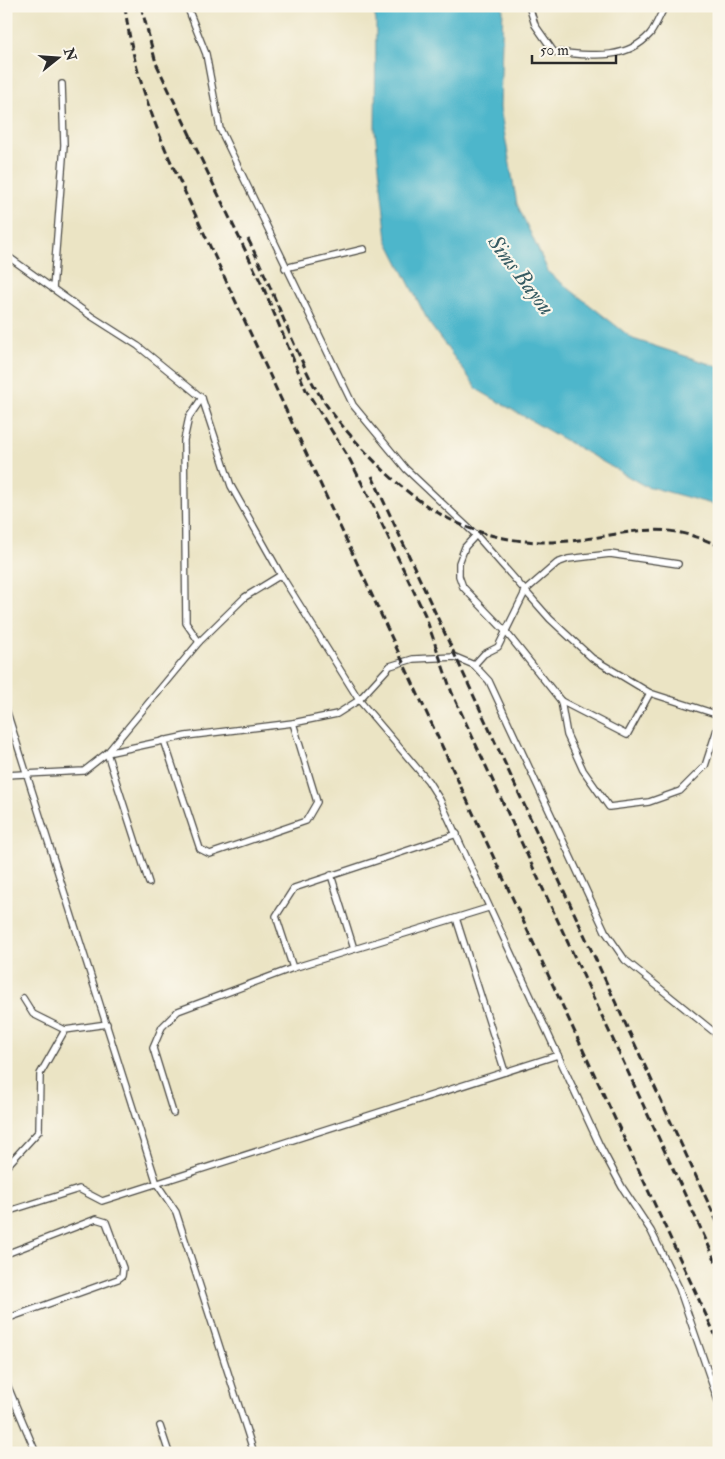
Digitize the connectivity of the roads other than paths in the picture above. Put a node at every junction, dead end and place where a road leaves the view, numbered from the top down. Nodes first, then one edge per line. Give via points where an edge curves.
1 (187, 6) edge
2 (529, 6) edge
3 (665, 6) edge
4 (62, 84) dead end
5 (364, 250) dead end
6 (6, 255) edge
7 (286, 268) junction
8 (53, 289) junction
9 (202, 398) junction
10 (476, 534) junction
11 (678, 564) dead end
12 (281, 575) junction
13 (526, 590) junction
14 (506, 632) junction
15 (198, 642) junction
16 (474, 665) junction
17 (650, 693) junction
18 (360, 700) junction
19 (561, 701) junction
20 (6, 709) edge
21 (719, 715) edge
22 (292, 723) junction
23 (719, 723) edge
24 (164, 740) junction
25 (107, 753) junction
26 (6, 775) edge
27 (28, 775) junction
28 (457, 834) junction
29 (331, 875) junction
30 (149, 883) dead end
31 (488, 908) junction
32 (456, 918) junction
33 (354, 949) junction
34 (293, 968) junction
35 (23, 998) dead end
36 (107, 1024) junction
37 (65, 1030) junction
38 (719, 1036) edge
39 (558, 1055) junction
40 (505, 1072) junction
41 (173, 1113) dead end
42 (6, 1166) edge
43 (157, 1184) junction
44 (6, 1212) edge
45 (6, 1254) edge
46 (6, 1319) edge
47 (719, 1376) edge
48 (711, 1378) junction
49 (6, 1382) edge
50 (719, 1404) edge
51 (160, 1426) dead end
52 (36, 1453) edge
53 (168, 1453) edge
54 (254, 1453) edge

1 - 7 lane via 206,54 220,129
2 - 3 lane via 535,25 554,52 595,55 617,54 637,46 651,32
4 - 8 lane via 64,145
5 - 7 lane
6 - 8 lane
7 - 10 lane via 353,405 406,469
8 - 9 lane via 138,346
9 - 12 lane via 231,486
9 - 15 lane via 189,417 184,440 186,623
10 - 13 lane
10 - 14 lane via 465,547 459,562 459,576 463,587
11 - 13 lane via 610,554 568,559 553,566
12 - 15 lane via 245,597
12 - 18 lane
13 - 14 lane
13 - 17 lane via 550,619 592,658
14 - 16 lane via 498,647 484,654
14 - 19 lane
15 - 25 lane
16 - 18 lane via 448,657 413,659 390,666
16 - 38 lane via 489,681 605,931 625,960
17 - 19 lane via 627,735
17 - 21 lane
18 - 22 lane via 337,714
18 - 28 lane via 428,781
19 - 23 lane via 567,736 583,770 610,807 649,802 680,790 705,766
20 - 27 lane
22 - 24 lane
22 - 24 lane via 317,802 306,821 210,854 200,848
24 - 25 lane
25 - 27 lane via 84,771
25 - 30 lane
26 - 27 lane
27 - 36 lane
28 - 29 lane
28 - 31 lane
29 - 33 lane
29 - 34 lane via 294,888 276,916
31 - 32 lane
31 - 39 lane
32 - 33 lane
32 - 40 lane
33 - 34 lane
34 - 41 lane via 178,1011 162,1027 153,1048
35 - 37 lane via 33,1014
36 - 37 lane
36 - 43 lane
37 - 42 lane via 40,1074 39,1130
39 - 40 lane
39 - 48 lane via 599,1144 676,1280
40 - 43 lane
43 - 44 lane via 102,1201 79,1189
43 - 54 lane via 176,1212
45 - 46 lane via 102,1219 123,1268 118,1279
47 - 48 lane
48 - 50 lane
49 - 52 lane
51 - 53 lane

